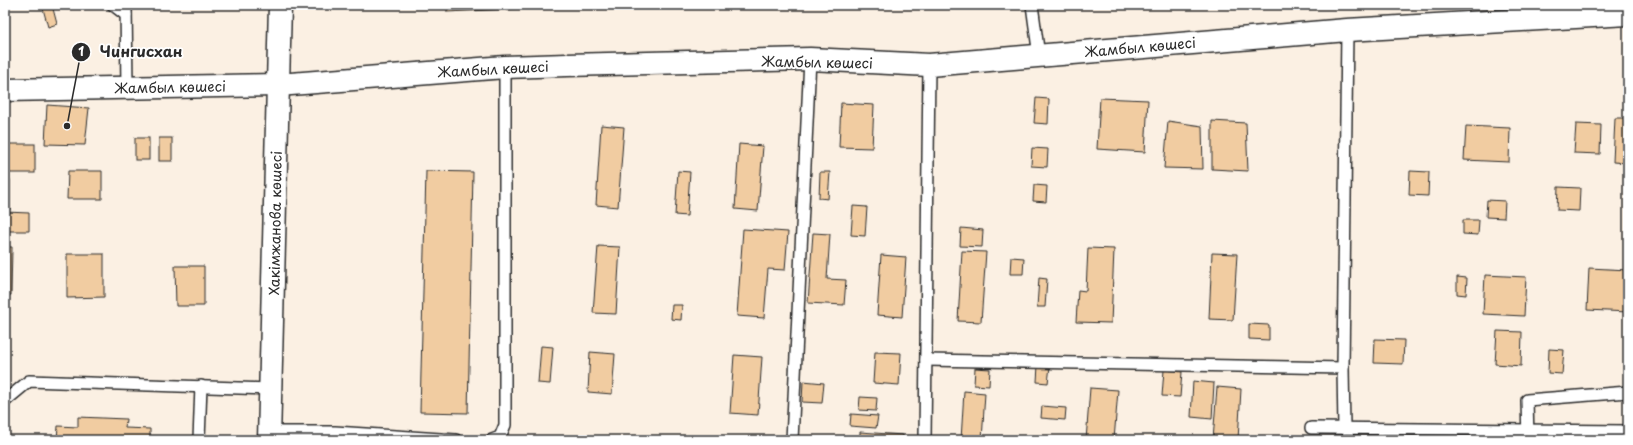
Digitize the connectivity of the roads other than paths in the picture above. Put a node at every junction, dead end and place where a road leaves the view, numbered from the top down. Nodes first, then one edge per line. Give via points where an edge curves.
1 (113, 5) edge
2 (280, 5) edge
3 (1032, 5) edge
4 (126, 10) edge
5 (1628, 14) edge
6 (1347, 30) junction
7 (1039, 56) junction
8 (810, 59) junction
9 (929, 65) junction
10 (505, 67) junction
11 (278, 85) junction
12 (127, 88) junction
13 (5, 90) edge
14 (926, 360) junction
15 (1343, 368) junction
16 (201, 386) junction
17 (270, 389) junction
18 (1628, 392) edge
19 (5, 401) edge
20 (1311, 428) dead end
21 (1344, 428) junction
22 (1628, 431) edge
23 (1528, 435) edge
24 (269, 436) edge
25 (335, 436) edge
26 (199, 440) edge
27 (456, 440) edge
28 (492, 440) edge
29 (792, 440) edge
30 (925, 440) edge

1 - 4 lane
2 - 11 street, Хакімжанова көшесі
3 - 7 lane
4 - 12 lane
5 - 6 street, Жамбыл көшесі
6 - 7 street, Жамбыл көшесі
6 - 15 lane
7 - 9 street, Жамбыл көшесі
8 - 9 street, Жамбыл көшесі
8 - 10 street, Жамбыл көшесі
8 - 29 lane
9 - 14 lane
10 - 11 street, Жамбыл көшесі
10 - 28 lane via 505,425 500,437
11 - 12 street, Жамбыл көшесі
11 - 17 street, Хакімжанова көшесі
12 - 13 street, Жамбыл көшесі
14 - 15 lane
14 - 30 lane
15 - 21 lane
16 - 17 lane
16 - 19 lane via 29,381
16 - 26 lane
17 - 24 street, Хакімжанова көшесі
18 - 23 lane via 1527,400
20 - 21 lane
21 - 23 lane
22 - 23 lane
24 - 25 lane
25 - 27 lane

